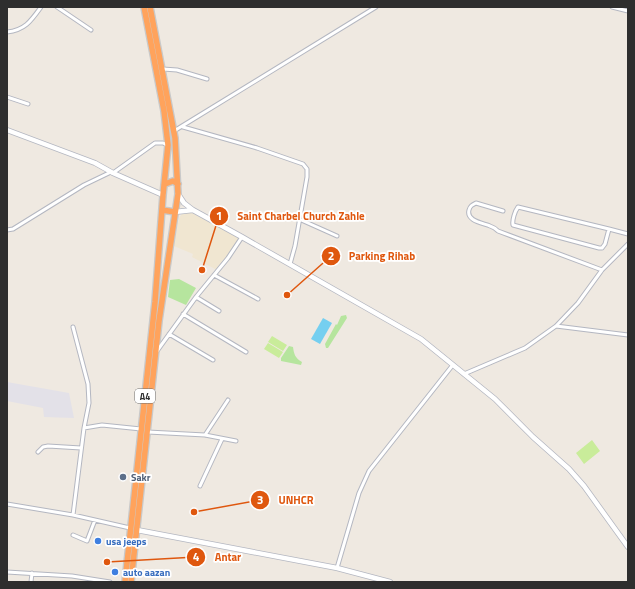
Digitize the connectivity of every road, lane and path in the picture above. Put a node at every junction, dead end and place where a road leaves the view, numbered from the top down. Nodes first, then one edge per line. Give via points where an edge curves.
1 (41, 7) edge
2 (57, 7) edge
3 (144, 7) edge
4 (150, 7) edge
5 (376, 7) edge
6 (612, 7) edge
7 (628, 11) edge
8 (91, 30) dead end
9 (7, 32) edge
10 (163, 69) junction
11 (207, 79) dead end
12 (7, 97) edge
13 (28, 104) dead end
14 (183, 127) junction
15 (7, 130) edge
16 (174, 131) junction
17 (168, 145) junction
18 (112, 172) junction
19 (165, 184) junction
20 (178, 184) junction
21 (178, 194) junction
22 (163, 195) junction
23 (162, 210) junction
24 (193, 210) junction
25 (503, 211) dead end
26 (175, 212) junction
27 (299, 219) junction
28 (610, 229) junction
29 (7, 230) edge
30 (628, 234) edge
31 (337, 236) dead end
32 (242, 237) junction
33 (628, 244) edge
34 (290, 264) junction
35 (602, 270) junction
36 (214, 275) junction
37 (196, 297) junction
38 (258, 299) dead end
39 (220, 311) dead end
40 (183, 314) junction
41 (556, 326) junction
42 (73, 327) dead end
43 (169, 334) junction
44 (628, 335) edge
45 (246, 352) dead end
46 (156, 353) junction
47 (213, 360) dead end
48 (452, 366) junction
49 (464, 374) junction
50 (228, 400) dead end
51 (84, 428) junction
52 (141, 429) junction
53 (148, 432) junction
54 (205, 435) junction
55 (222, 439) junction
56 (236, 441) dead end
57 (81, 448) junction
58 (38, 452) dead end
59 (200, 486) dead end
60 (7, 506) edge
61 (73, 516) junction
62 (95, 520) junction
63 (130, 528) junction
64 (137, 530) junction
65 (74, 535) dead end
66 (628, 547) edge
67 (337, 568) junction
68 (7, 572) edge
69 (32, 573) junction
70 (76, 577) junction
71 (31, 582) edge
72 (75, 582) edge
73 (110, 582) edge
74 (125, 582) edge
75 (131, 582) edge
76 (389, 582) edge

1 - 9 street via 32,20 23,27
2 - 8 street
3 - 17 highway, A4
4 - 10 highway, A4
5 - 14 street
6 - 7 street
10 - 11 street via 177,70
10 - 16 highway, A4
12 - 13 street
14 - 16 street
14 - 27 street via 303,164 307,169
15 - 18 street via 80,157
16 - 20 highway, A4
17 - 18 street via 155,143
17 - 19 highway, A4
18 - 22 street
18 - 29 street via 84,185 13,229
19 - 20 highway via 173,181
19 - 22 highway, A4
20 - 21 highway, A4
21 - 24 street
21 - 26 highway, A4
22 - 23 highway, A4
23 - 26 highway
23 - 52 highway, A4
24 - 26 street
24 - 32 street
25 - 35 street via 476,203 471,207 469,216 498,231
26 - 46 highway, A4
27 - 31 street
27 - 34 street
28 - 28 street via 520,207 516,210 512,222 514,226 599,248 605,244
28 - 30 street
32 - 34 street
32 - 36 street
33 - 35 street
34 - 48 street via 420,339
35 - 41 street via 578,303
36 - 37 street
36 - 38 street
37 - 39 street
37 - 40 street
40 - 43 street
40 - 45 street
41 - 44 street
41 - 49 street via 525,348
42 - 51 street via 88,384 89,403
43 - 46 street
43 - 47 street
46 - 53 highway, A4
48 - 49 street
48 - 67 street via 369,471 359,493
49 - 66 street via 495,399 533,438 573,473
50 - 54 street
51 - 52 street via 102,425
51 - 57 street
52 - 63 highway, A4
53 - 54 street
53 - 64 highway, A4
54 - 55 street
55 - 56 street
55 - 59 street
57 - 58 street via 48,446
57 - 61 street
60 - 61 street
61 - 62 street
62 - 63 street
62 - 65 street via 87,541
63 - 74 highway, A4
64 - 67 street
64 - 75 highway, A4
67 - 76 street
68 - 69 street
69 - 70 street
69 - 71 street
70 - 72 street
70 - 73 street

